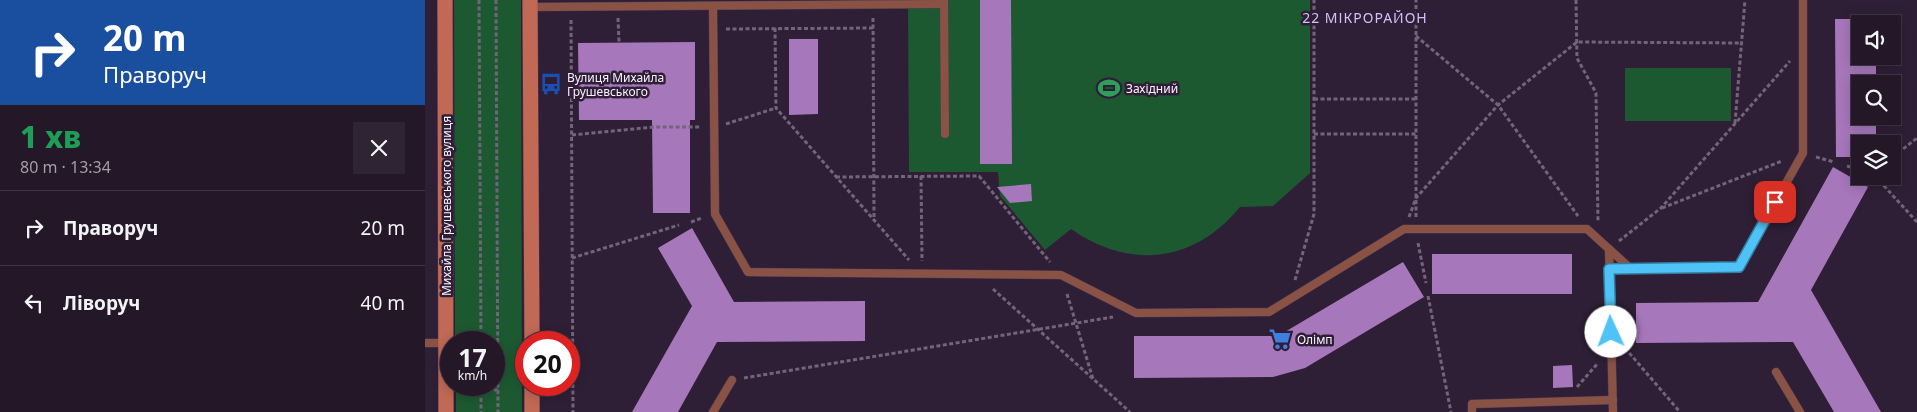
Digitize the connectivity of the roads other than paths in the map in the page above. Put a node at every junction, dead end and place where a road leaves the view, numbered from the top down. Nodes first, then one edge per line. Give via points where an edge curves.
1 (445, 0) edge
2 (1803, 0) edge
3 (944, 2) edge
4 (530, 3) edge
5 (762, 3) edge
6 (713, 6) junction
7 (945, 134) dead end
8 (1609, 249) junction
9 (1609, 269) junction
10 (1631, 269) junction
11 (446, 331) edge
12 (532, 331) edge
13 (425, 343) edge
14 (440, 343) edge
15 (1776, 372) dead end
16 (732, 380) road end
17 (447, 396) edge
18 (532, 396) edge
19 (1613, 400) junction
20 (447, 412) edge
21 (532, 412) edge
22 (713, 412) edge
23 (1472, 412) edge
24 (1613, 412) edge
25 (1800, 412) edge

1 - 11 street, Михайла Грушевського вулиця
2 - 10 lane via 1803,153 1739,267
3 - 5 lane via 873,5
3 - 7 lane
4 - 6 lane
4 - 12 street
5 - 6 lane
6 - 8 lane via 715,214 748,272 1061,275 1136,313 1269,312 1405,229 1587,229
8 - 9 lane
8 - 10 lane
9 - 10 lane
9 - 19 lane
13 - 14 lane
15 - 25 lane
16 - 22 lane
17 - 20 street, Михайла Грушевського вулиця
18 - 21 street
19 - 23 lane via 1472,404
19 - 24 lane

